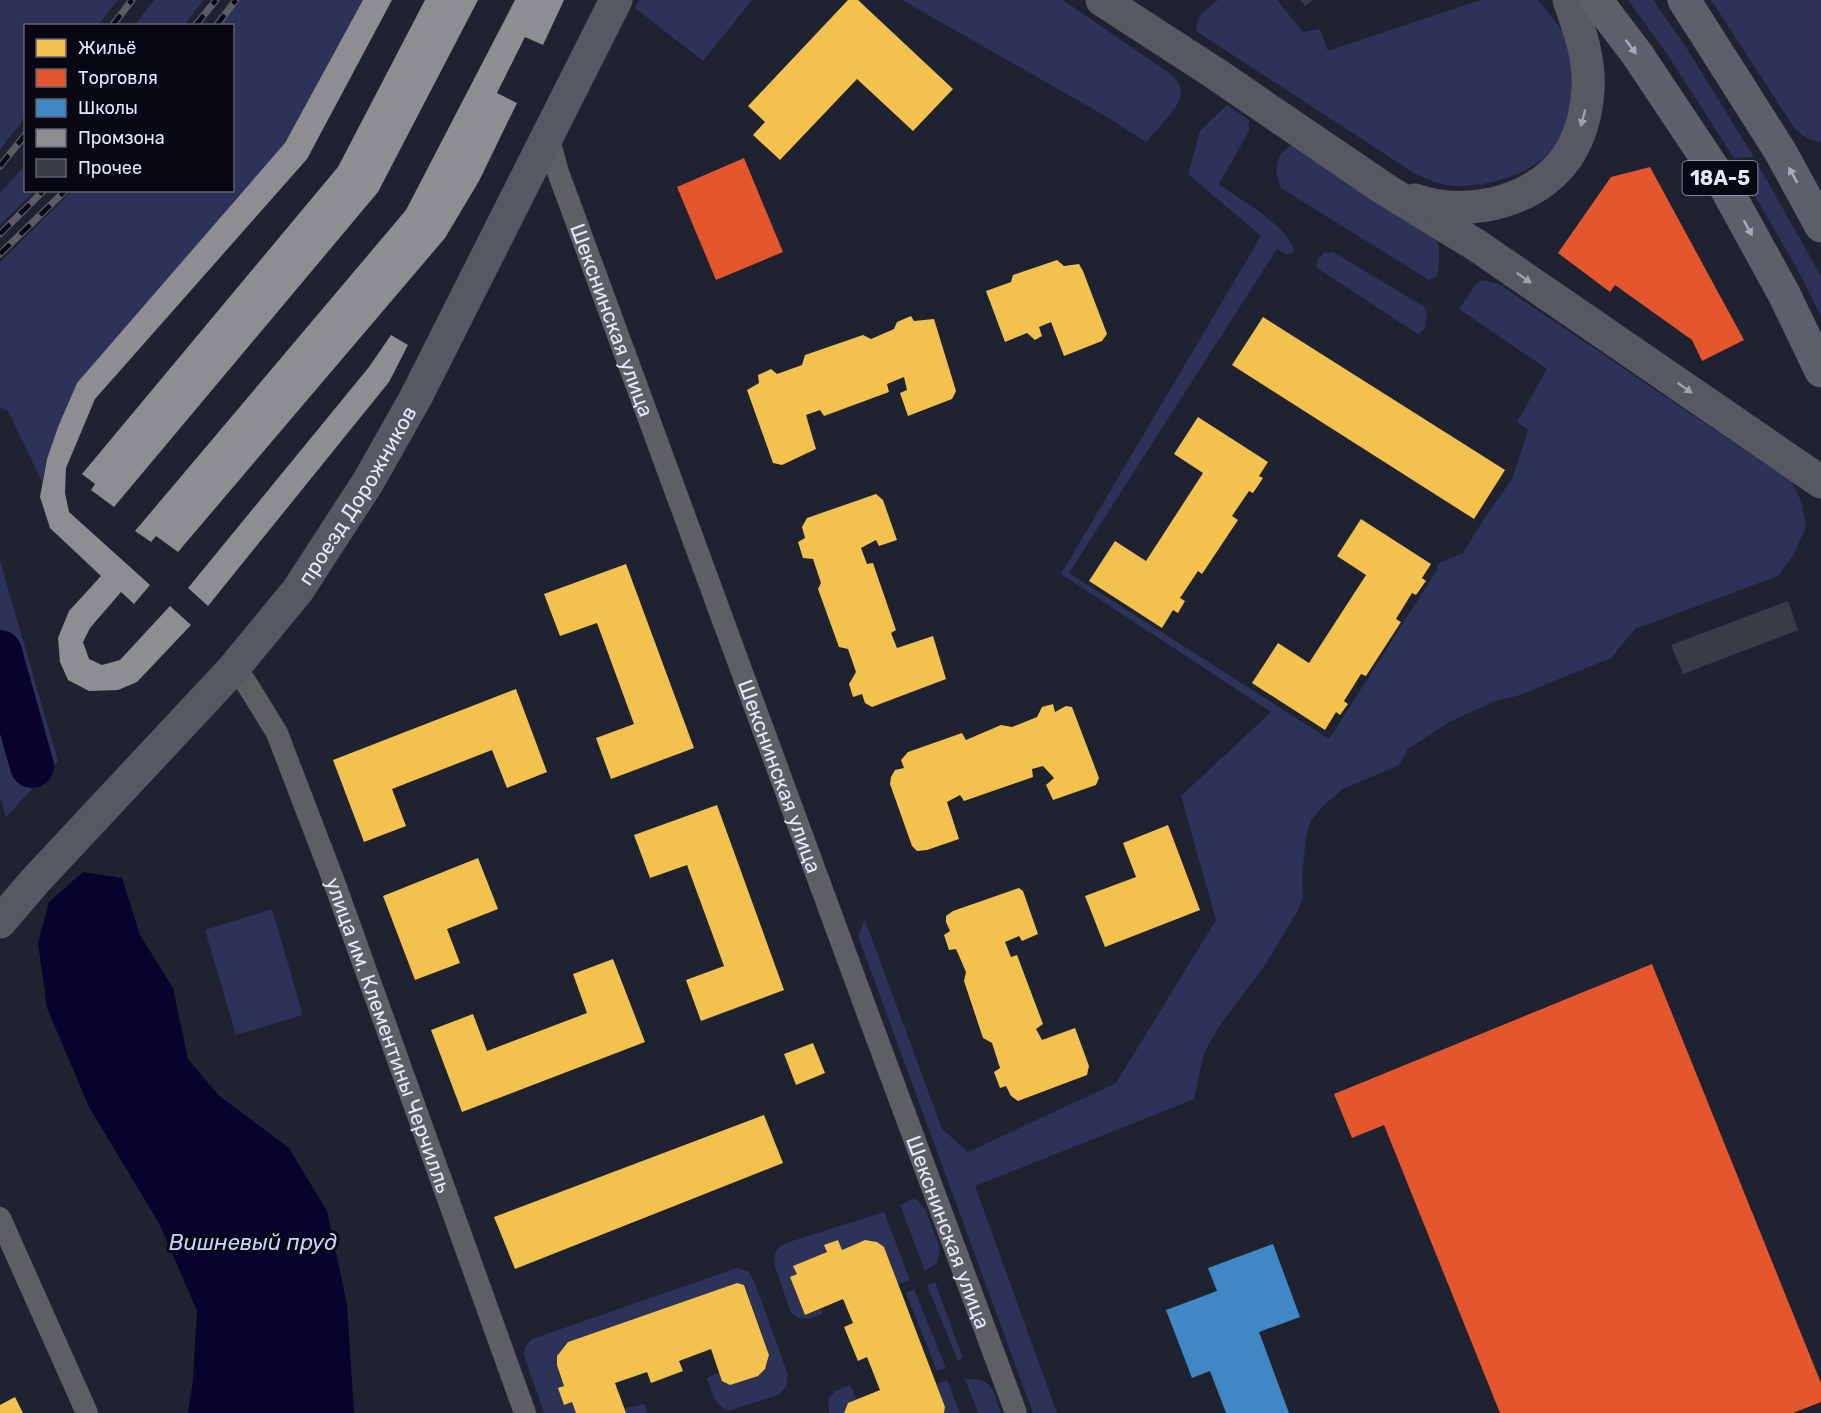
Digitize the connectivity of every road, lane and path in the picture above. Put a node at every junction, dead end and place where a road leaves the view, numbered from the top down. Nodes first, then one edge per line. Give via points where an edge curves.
1 (616, 0) edge
2 (1102, 0) edge
3 (1569, 0) edge
4 (1596, 0) edge
5 (1684, 0) edge
6 (548, 136) junction
7 (1383, 188) junction
8 (1821, 226) edge
9 (1821, 371) edge
10 (1821, 482) edge
11 (234, 669) junction
12 (0, 922) edge
13 (0, 1218) edge
14 (87, 1413) edge
15 (525, 1413) edge
16 (1016, 1413) edge

1 - 6 main road, проезд Дорожников
2 - 7 main road
3 -> 7 main road via 1585,46 1588,89 1585,112 1572,148 1547,178 1511,198 1469,207 1431,205
4 -> 9 highway, 18А-5 via 1723,183
8 -> 5 highway, 18А-5 via 1780,151
6 - 11 main road, проезд Дорожников via 416,397 368,482 298,590
6 - 16 street, Шекснинская улица
7 -> 10 main road via 1476,245
11 - 12 main road, проезд Дорожников
11 - 15 street, улица им. Клементины Черчилль via 277,733
13 - 14 street

